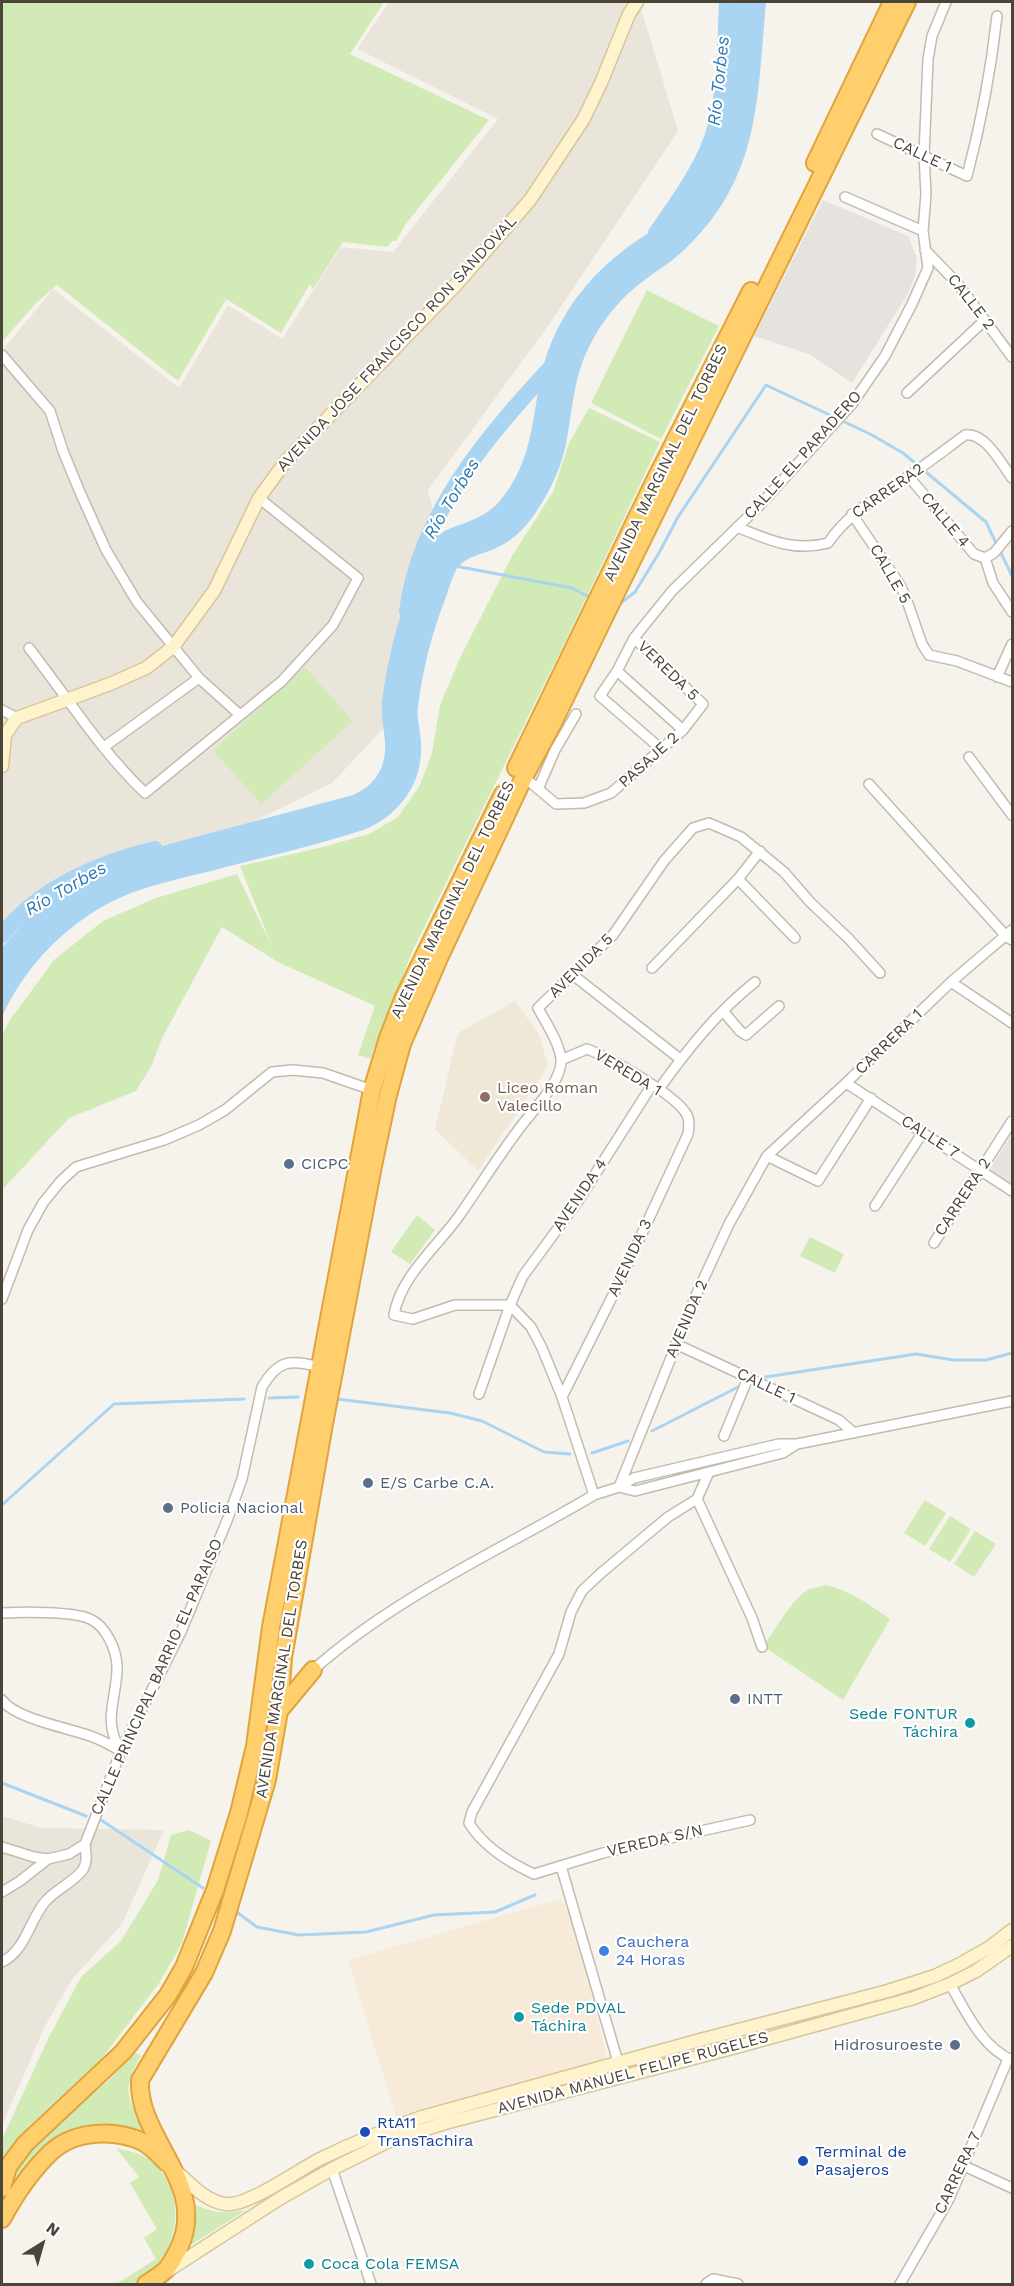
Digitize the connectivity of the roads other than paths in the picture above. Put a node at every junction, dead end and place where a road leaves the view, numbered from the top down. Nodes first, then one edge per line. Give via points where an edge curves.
1 (637, 2) edge
2 (892, 2) edge
3 (907, 2) edge
4 (946, 2) edge
5 (997, 16) dead end
6 (878, 134) dead end
7 (924, 155) junction
8 (845, 197) dead end
9 (923, 231) junction
10 (925, 250) junction
11 (985, 320) junction
12 (2, 355) edge
13 (1012, 357) edge
14 (907, 393) dead end
15 (909, 477) junction
16 (1012, 478) edge
17 (259, 498) junction
18 (852, 514) junction
19 (738, 527) junction
20 (1012, 531) edge
21 (985, 558) junction
22 (1012, 612) edge
23 (634, 638) junction
24 (1012, 644) edge
25 (173, 647) junction
26 (28, 648) dead end
27 (617, 671) junction
28 (997, 677) junction
29 (199, 678) junction
30 (1012, 682) edge
31 (66, 700) junction
32 (703, 704) joint
33 (2, 710) edge
34 (576, 714) dead end
35 (240, 715) junction
36 (17, 718) junction
37 (683, 730) junction
38 (104, 747) junction
39 (661, 749) junction
40 (969, 757) dead end
41 (2, 766) edge
42 (524, 777) junction
43 (869, 784) dead end
44 (538, 789) junction
45 (1012, 815) edge
46 (760, 851) junction
47 (738, 879) junction
48 (1010, 935) edge
49 (795, 938) dead end
50 (652, 968) dead end
51 (880, 973) dead end
52 (573, 975) junction
53 (755, 982) dead end
54 (951, 982) junction
55 (779, 1006) dead end
56 (723, 1011) junction
57 (1012, 1023) edge
58 (680, 1059) junction
59 (561, 1060) junction
60 (846, 1083) junction
61 (655, 1087) junction
62 (372, 1090) junction
63 (871, 1098) junction
64 (688, 1117) joint
65 (1012, 1121) edge
66 (923, 1132) junction
67 (766, 1156) junction
68 (981, 1170) junction
69 (1012, 1191) edge
70 (875, 1206) dead end
71 (934, 1243) dead end
72 (2, 1299) edge
73 (510, 1305) junction
74 (676, 1344) junction
75 (327, 1368) junction
76 (748, 1378) junction
77 (479, 1394) dead end
78 (562, 1397) junction
79 (1012, 1401) edge
80 (854, 1433) junction
81 (724, 1436) dead end
82 (796, 1444) junction
83 (709, 1472) junction
84 (619, 1487) junction
85 (594, 1495) junction
86 (697, 1499) junction
87 (2, 1613) edge
88 (762, 1647) dead end
89 (283, 1658) junction
90 (312, 1670) junction
91 (2, 1700) edge
92 (279, 1711) junction
93 (121, 1751) junction
94 (750, 1820) dead end
95 (85, 1844) junction
96 (2, 1847) edge
97 (48, 1859) junction
98 (561, 1866) junction
99 (3, 1889) edge
100 (1012, 1930) edge
101 (1012, 1946) edge
102 (2, 1962) edge
103 (950, 1984) junction
104 (1010, 2059) edge
105 (618, 2062) junction
106 (962, 2165) junction
107 (172, 2168) junction
108 (332, 2169) junction
109 (2, 2188) edge
110 (1012, 2188) edge
111 (2, 2219) edge
112 (168, 2271) junction
113 (146, 2284) edge
114 (371, 2284) edge
115 (706, 2284) edge
116 (738, 2284) edge
117 (900, 2284) edge

1 - 17 street, AVENIDA JOSE FRANCISCO RON SANDOVAL via 583,120 530,200 455,286 286,461
2 - 62 highway, AVENIDA MARGINAL DEL TORBES via 423,954 388,1038
3 - 42 highway, AVENIDA MARGINAL DEL TORBES
4 - 7 street, CALLE EL PARADERO via 932,36 928,59
5 - 7 street, CALLE 1 via 980,125 967,176
6 - 7 street, CALLE 1
7 - 9 street, CALLE EL PARADERO
8 - 9 street
9 - 10 street, CALLE EL PARADERO
10 - 11 street, CALLE 2
10 - 19 street, CALLE EL PARADERO via 928,268 901,327 867,383
11 - 13 street, CALLE 2
11 - 14 street
12 - 25 street via 50,411 106,550 137,602
15 - 16 street, CARRERA2 via 965,435 973,434
15 - 18 street, CARRERA2
15 - 21 street, CALLE 4 via 974,554
17 - 25 street, AVENIDA JOSE FRANCISCO RON SANDOVAL via 214,591
17 - 35 street via 358,578 333,625 282,681
18 - 19 street, CARRERA2 via 828,543 812,548 773,542
18 - 28 street, CALLE 5 via 900,585 929,655
19 - 23 street, CALLE EL PARADERO via 672,591
20 - 21 street
21 - 22 street via 993,583
23 - 27 street, CALLE EL PARADERO
23 - 32 street, VEREDA 5
24 - 28 street
25 - 29 street
25 - 31 street, AVENIDA JOSE FRANCISCO RON SANDOVAL via 146,668
26 - 31 street
27 - 37 street
27 - 39 street, CALLE EL PARADERO via 600,696
28 - 30 street, CALLE 5
29 - 35 street
29 - 38 street
31 - 36 street, AVENIDA JOSE FRANCISCO RON SANDOVAL
31 - 38 street
32 - 37 street, PASAJE 2
33 - 36 street
34 - 44 street
35 - 38 street via 145,793
36 - 41 street via 5,735
37 - 39 street, PASAJE 2
39 - 44 street, PASAJE 2 via 611,793 584,803 556,804
40 - 45 street
42 - 44 street, PASAJE 2
42 - 75 highway, AVENIDA MARGINAL DEL TORBES via 402,1044
43 - 48 street
46 - 47 street
46 - 51 street, AVENIDA 5
46 - 52 street, AVENIDA 5 via 741,837 709,823 693,828 664,861 613,935
47 - 49 street
47 - 50 street
48 - 54 street, CARRERA 1
52 - 58 street
52 - 59 street, AVENIDA 5 via 538,1008
53 - 56 street, AVENIDA 4
54 - 57 street
54 - 60 street, CARRERA 1
55 - 56 street via 746,1035
56 - 58 street, AVENIDA 4
58 - 61 street, AVENIDA 4
59 - 61 street, VEREDA 1 via 587,1049
59 - 73 street via 547,1093 406,1284 394,1315 413,1319 456,1305
60 - 63 street, CALLE 7
60 - 67 street, CARRERA 1
61 - 64 street, VEREDA 1
61 - 73 street, AVENIDA 4 via 524,1276
62 - 72 street via 323,1073 272,1072 225,1110 199,1125 76,1167 43,1203 28,1230
62 - 75 highway, AVENIDA MARGINAL DEL TORBES
63 - 66 street, CALLE 7
63 - 67 street via 818,1181
64 - 78 street, AVENIDA 3 via 688,1134
65 - 68 street, CARRERA 2
66 - 68 street, CALLE 7
66 - 70 street
67 - 74 street, AVENIDA 2 via 729,1224
68 - 69 street, CALLE 7
68 - 71 street, CARRERA 2
73 - 77 street, AVENIDA 4
73 - 78 street via 531,1327
74 - 76 street, CALLE 1
74 - 84 street, AVENIDA 2
75 - 89 highway, AVENIDA MARGINAL DEL TORBES
75 - 93 street, CALLE PRINCIPAL BARRIO EL PARAISO via 297,1361 280,1365 262,1387 242,1479 228,1518 181,1632
75 - 109 highway, AVENIDA MARGINAL DEL TORBES via 271,1627 255,1746 239,1813 200,1930 184,1967 157,2009 123,2052 25,2144 8,2167
76 - 80 street, CALLE 1 via 838,1420
76 - 81 street
78 - 85 street
79 - 80 street
80 - 82 street
82 - 83 street via 783,1453
82 - 84 street via 779,1444 634,1478
83 - 84 street via 635,1491
83 - 86 street
84 - 85 street
85 - 90 street via 430,1586 340,1645
86 - 88 street
86 - 98 street, VEREDA S/N via 668,1517 582,1592 571,1612 559,1654 472,1812 469,1823 475,1833 522,1869 534,1874
87 - 93 street via 89,1618 103,1631 111,1641 117,1666 112,1737
89 - 90 highway via 291,1667
89 - 92 highway, AVENIDA MARGINAL DEL TORBES
90 - 92 highway
91 - 93 street via 6,1707 24,1715 95,1737
92 - 107 highway, AVENIDA MARGINAL DEL TORBES via 267,1780 222,1931 204,1973 140,2080 143,2109
93 - 95 street, CALLE PRINCIPAL BARRIO EL PARAISO
94 - 98 street, VEREDA S/N
95 - 97 street via 69,1854
95 - 102 street via 87,1861 81,1872 46,1900 22,1944
96 - 97 street
97 - 99 street
98 - 105 street
100 - 105 street, AVENIDA MANUEL FELIPE RUGELES via 990,1947 934,1976
101 - 103 street, AVENIDA MANUEL FELIPE RUGELES
103 - 104 street via 988,2043
103 - 108 street, AVENIDA MANUEL FELIPE RUGELES via 741,2046 445,2122 391,2140
104 - 106 street, CARRERA 7
105 - 107 street, AVENIDA MANUEL FELIPE RUGELES via 390,2128 318,2160 236,2205 207,2198
106 - 110 street
106 - 117 street, CARRERA 7 via 948,2199
107 - 111 highway via 145,2143 109,2133 86,2135 52,2151 28,2178
107 - 112 highway, AVENIDA MARGINAL DEL TORBES via 183,2192 187,2222
108 - 112 street, AVENIDA MANUEL FELIPE RUGELES
108 - 114 street
112 - 113 highway
115 - 116 street via 713,2279

